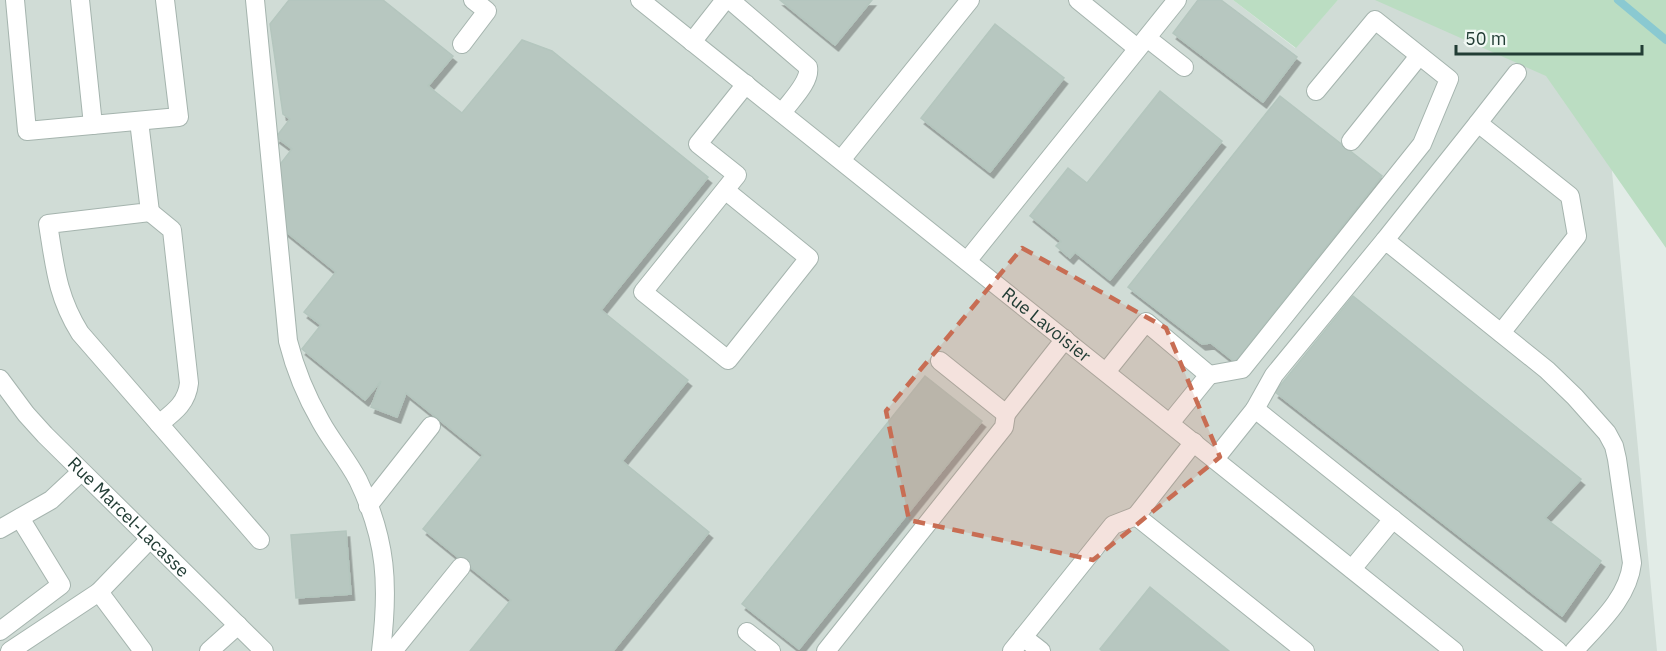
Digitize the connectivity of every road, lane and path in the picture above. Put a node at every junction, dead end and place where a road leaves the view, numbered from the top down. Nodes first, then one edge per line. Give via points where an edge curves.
1 (15, 0) edge
2 (80, 0) edge
3 (165, 0) edge
4 (255, 0) edge
5 (473, 0) edge
6 (640, 0) edge
7 (728, 0) edge
8 (970, 0) edge
9 (1078, 0) edge
10 (1177, 0) edge
11 (692, 42) junction
12 (1142, 43) junction
13 (462, 44) dead end
14 (1419, 56) junction
15 (1184, 68) dead end
16 (1517, 72) dead end
17 (746, 84) junction
18 (1316, 91) dead end
19 (782, 113) junction
20 (139, 121) junction
21 (1478, 123) junction
22 (93, 125) junction
23 (1351, 141) dead end
24 (841, 160) junction
25 (725, 190) junction
26 (150, 212) junction
27 (1384, 240) junction
28 (967, 261) junction
29 (1501, 333) junction
30 (1065, 339) junction
31 (940, 360) dead end
32 (1106, 372) junction
33 (1209, 375) junction
34 (0, 379) edge
35 (1255, 409) junction
36 (1006, 414) junction
37 (1170, 423) junction
38 (159, 424) junction
39 (431, 426) dead end
40 (1194, 442) junction
41 (1215, 459) junction
42 (81, 472) junction
43 (368, 506) junction
44 (1136, 516) junction
45 (20, 518) junction
46 (1393, 519) junction
47 (0, 529) edge
48 (149, 540) junction
49 (260, 540) dead end
50 (460, 567) dead end
51 (1352, 570) junction
52 (99, 592) junction
53 (238, 625) junction
54 (0, 631) edge
55 (747, 632) dead end
56 (1018, 644) edge
57 (10, 651) edge
58 (143, 651) edge
59 (209, 651) edge
60 (264, 651) edge
61 (381, 651) edge
62 (393, 651) edge
63 (771, 651) edge
64 (826, 651) edge
65 (1041, 651) edge
66 (1305, 651) edge
67 (1454, 651) edge
68 (1558, 651) edge
69 (1574, 651) edge

1 - 22 street via 27,131
2 - 22 street
3 - 20 street via 179,117
4 - 43 street via 288,340 302,385 358,481
5 - 13 street via 487,11
6 - 11 street, Rue Lavoisier
7 - 11 street
7 - 19 street via 808,67 806,80
8 - 24 street
9 - 12 street
10 - 12 street
11 - 17 street, Rue Lavoisier
12 - 15 street
12 - 28 street
14 - 18 street via 1375,20
14 - 23 street
14 - 33 street via 1449,79 1422,144 1242,369
16 - 21 street
17 - 19 street, Rue Lavoisier
17 - 25 street via 698,144 737,175
19 - 24 street, Rue Lavoisier
20 - 22 street
20 - 26 street
21 - 27 street
21 - 29 street via 1570,196 1577,236
24 - 28 street, Rue Lavoisier
25 - 25 street via 643,292 728,360 809,258
26 - 38 street via 172,230 189,383 183,403
26 - 38 street via 48,224 67,313
27 - 29 street
27 - 35 street via 1274,375
28 - 30 street, Rue Lavoisier
29 - 69 street via 1575,397 1614,446 1631,575 1617,601
30 - 32 street, Rue Lavoisier
30 - 36 street
31 - 36 street
32 - 33 street via 1146,322
32 - 37 street, Rue Lavoisier
33 - 37 street
34 - 42 street, Rue Marcel-Lacasse via 26,414
35 - 41 street
35 - 46 street
36 - 64 street via 1004,427
37 - 40 street, Rue Lavoisier
38 - 49 street
39 - 43 street
40 - 41 street, Rue Lavoisier
40 - 44 street
41 - 51 street, Rue Lavoisier
42 - 45 street via 51,500
42 - 48 street, Rue Marcel-Lacasse
43 - 61 street via 386,571
44 - 56 street via 1113,525
44 - 66 street
45 - 47 street
45 - 54 street via 61,585
46 - 51 street
46 - 68 street
48 - 52 street
48 - 53 street, Rue Marcel-Lacasse
50 - 62 street
51 - 67 street, Rue Lavoisier
52 - 57 street
52 - 58 street
53 - 59 street
53 - 60 street, Rue Marcel-Lacasse
55 - 63 street
56 - 65 street

